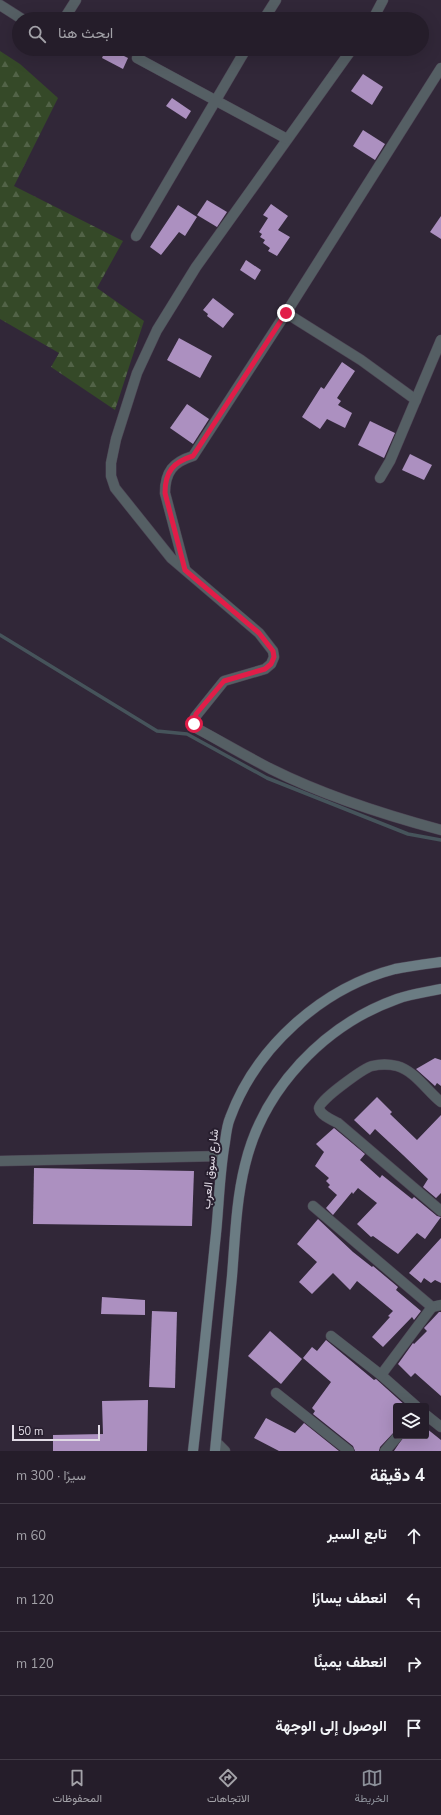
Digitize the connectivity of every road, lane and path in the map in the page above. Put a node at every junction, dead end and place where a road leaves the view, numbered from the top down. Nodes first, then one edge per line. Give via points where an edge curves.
1 (76, 0) edge
2 (276, 0) edge
3 (383, 0) edge
4 (0, 5) edge
5 (68, 12) edge
6 (268, 12) edge
7 (377, 12) edge
8 (12, 13) edge
9 (242, 56) edge
10 (347, 56) edge
11 (137, 58) dead end
12 (441, 68) edge
13 (215, 99) junction
14 (287, 139) junction
15 (136, 236) dead end
16 (286, 313) junction
17 (441, 340) edge
18 (416, 400) junction
19 (380, 478) dead end
20 (185, 570) junction
21 (441, 830) edge
22 (441, 962) edge
23 (441, 989) edge
24 (441, 1102) edge
25 (222, 1156) junction
26 (0, 1161) edge
27 (313, 1206) dead end
28 (441, 1211) edge
29 (436, 1306) edge
30 (331, 1336) dead end
31 (381, 1375) junction
32 (276, 1393) dead end
33 (413, 1403) edge
34 (429, 1417) edge
35 (441, 1427) edge
36 (395, 1439) edge
37 (216, 1446) edge
38 (193, 1451) edge
39 (225, 1451) edge
40 (349, 1451) edge
41 (385, 1451) edge

1 - 5 street
2 - 6 street
3 - 7 street
4 - 8 street
9 - 13 street
10 - 14 street
11 - 13 street
12 - 16 street
13 - 14 street
13 - 15 street
14 - 20 street via 196,267 157,330 137,373 116,439 111,463 111,476 115,488 172,558
16 - 18 street via 361,360
16 - 20 street via 193,456 179,461 169,472 165,493
17 - 18 street
18 - 19 street
20 - 21 street via 259,633 273,651 274,657 265,669 224,681 194,717 194,724 198,729 272,769 346,800 408,822
22 - 25 main road, شارع سوق العرب via 395,970 352,986 308,1013 273,1046 248,1080 229,1119
23 - 37 main road via 397,999 335,1032 318,1046 283,1084 258,1126 245,1164 238,1210
24 - 28 street via 408,1071 381,1064 371,1066 353,1076 340,1089 326,1097 319,1110 338,1123
25 - 26 street
25 - 38 main road, شارع سوق العرب
27 - 29 street
29 - 31 street
30 - 31 street
31 - 33 street
32 - 40 street
34 - 35 street
36 - 41 street
37 - 39 street

